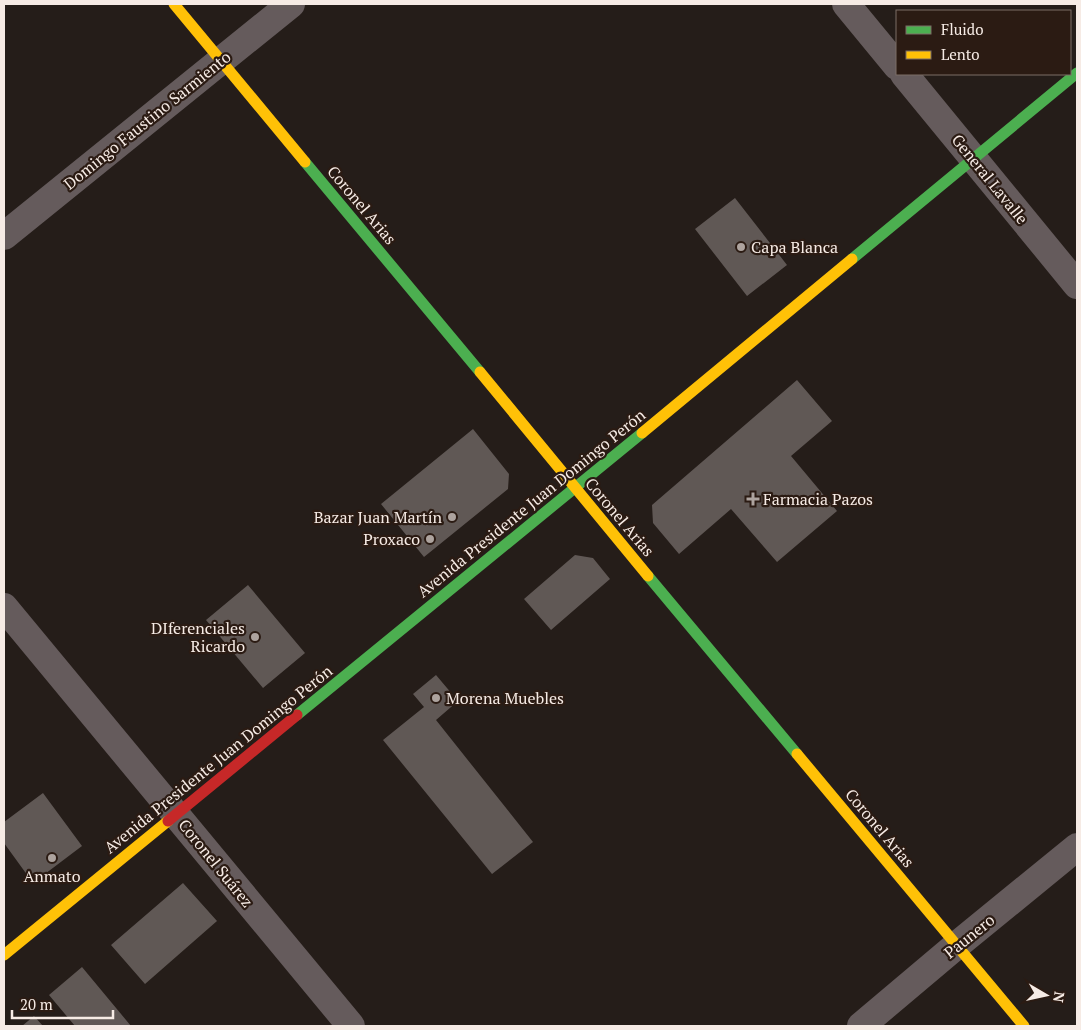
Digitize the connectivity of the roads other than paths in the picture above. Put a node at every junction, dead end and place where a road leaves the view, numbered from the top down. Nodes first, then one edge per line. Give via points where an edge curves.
1 (174, 4) edge
2 (290, 4) edge
3 (846, 4) edge
4 (221, 61) junction
5 (896, 65) edge
6 (1077, 73) edge
7 (905, 75) edge
8 (974, 159) junction
9 (4, 236) edge
10 (1077, 285) edge
11 (574, 488) junction
12 (4, 607) edge
13 (176, 815) junction
14 (1077, 847) edge
15 (957, 945) junction
16 (4, 955) edge
17 (350, 1026) edge
18 (861, 1026) edge
19 (1024, 1026) edge

1 - 4 main road, Coronel Arias
2 - 4 street, Domingo Faustino Sarmiento
3 - 5 street
4 - 9 street, Domingo Faustino Sarmiento
4 - 11 main road, Coronel Arias
6 - 8 main road, Avenida Presidente Juan Domingo Perón
7 - 8 street, General Lavalle
8 - 10 street, General Lavalle
8 - 11 main road, Avenida Presidente Juan Domingo Perón
11 - 13 main road, Avenida Presidente Juan Domingo Perón
11 - 15 main road, Coronel Arias
12 - 13 street, Coronel Suárez
13 - 16 main road, Avenida Presidente Juan Domingo Perón
13 - 17 street, Coronel Suárez
14 - 15 street, Paunero
15 - 18 street, Paunero
15 - 19 main road, Coronel Arias

